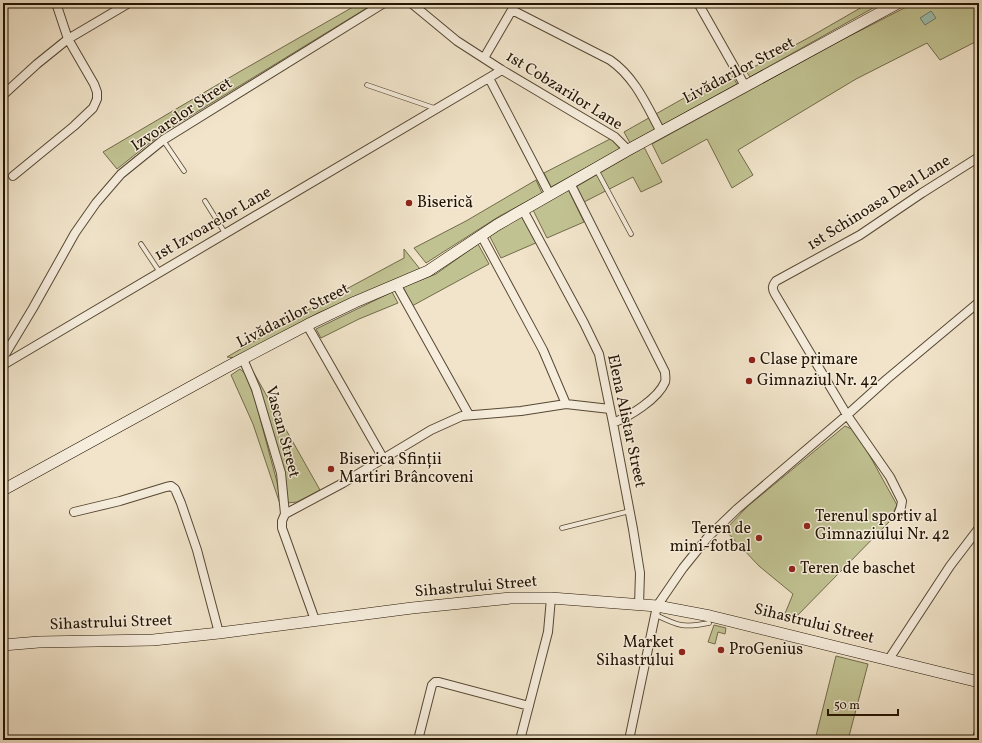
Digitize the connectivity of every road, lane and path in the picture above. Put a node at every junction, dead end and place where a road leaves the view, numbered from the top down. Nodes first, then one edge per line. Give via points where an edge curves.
1 (56, 3) edge
2 (129, 3) edge
3 (384, 3) edge
4 (411, 3) edge
5 (698, 3) edge
6 (898, 3) edge
7 (514, 7) edge
8 (68, 39) junction
9 (484, 58) junction
10 (502, 70) junction
11 (489, 78) junction
12 (367, 85) dead end
13 (745, 86) junction
14 (3, 95) edge
15 (437, 109) junction
16 (661, 132) junction
17 (163, 140) junction
18 (628, 150) junction
19 (979, 157) edge
20 (596, 168) junction
21 (184, 171) dead end
22 (13, 176) dead end
23 (570, 183) junction
24 (550, 195) junction
25 (205, 201) dead end
26 (523, 210) junction
27 (225, 233) junction
28 (630, 234) dead end
29 (481, 235) junction
30 (141, 244) dead end
31 (159, 271) junction
32 (396, 284) junction
33 (979, 302) edge
34 (307, 325) junction
35 (3, 358) edge
36 (243, 359) junction
37 (3, 365) edge
38 (566, 404) junction
39 (610, 409) junction
40 (469, 415) junction
41 (847, 415) junction
42 (614, 423) junction
43 (383, 458) junction
44 (3, 490) edge
45 (630, 511) junction
46 (74, 512) dead end
47 (286, 514) junction
48 (898, 515) dead end
49 (562, 528) dead end
50 (979, 528) edge
51 (551, 598) junction
52 (639, 605) junction
53 (656, 610) junction
54 (315, 620) junction
55 (709, 622) dead end
56 (219, 633) junction
57 (3, 645) edge
58 (889, 659) junction
59 (979, 682) edge
60 (529, 706) junction
61 (979, 731) edge
62 (418, 740) edge
63 (520, 740) edge
64 (629, 740) edge
65 (977, 740) edge

1 - 8 street
2 - 8 street
3 - 17 street, Izvoarelor Street
4 - 9 street via 457,41
5 - 13 street
6 - 13 street, Livădarilor Street
7 - 9 street
7 - 16 street via 621,68 638,90
8 - 14 street
8 - 22 street via 94,84 97,99 93,108 74,126
9 - 10 street, 1st Cobzarilor Lane
10 - 11 street, 1st Izvoarelor Lane
10 - 18 street, 1st Cobzarilor Lane via 615,137
11 - 15 street, 1st Izvoarelor Lane
11 - 24 street
12 - 15 lane
13 - 16 street, Livădarilor Street
15 - 27 street, 1st Izvoarelor Lane
16 - 18 street, Livădarilor Street
17 - 21 lane
17 - 35 street, Izvoarelor Street via 121,174 96,203 75,233
18 - 20 street, Livădarilor Street
19 - 41 street, 1st Schinoasa Deal Lane via 860,235 773,284 772,290
20 - 23 street, Livădarilor Street
20 - 28 lane
23 - 24 street, Livădarilor Street
23 - 42 street via 665,372 665,380 652,398 635,412
24 - 26 street, Livădarilor Street
25 - 27 lane
26 - 29 street, Livădarilor Street
26 - 39 street, Elena Alistar Street via 598,354
27 - 31 street, 1st Izvoarelor Lane
29 - 32 street, Livădarilor Street via 428,271
29 - 38 street via 543,350
30 - 31 lane
31 - 37 street, 1st Izvoarelor Lane
32 - 34 street, Livădarilor Street
32 - 40 street
33 - 41 street
34 - 36 street, Livădarilor Street
34 - 43 street
36 - 44 street, Livădarilor Street
36 - 47 street, Vascan Street via 256,389 281,473
38 - 39 street
38 - 40 street
39 - 42 street, Elena Alistar Street
40 - 43 street via 431,430
41 - 48 street via 890,477 902,501
41 - 53 street via 708,537 683,568
42 - 45 street, Elena Alistar Street
43 - 47 street
45 - 49 lane
45 - 52 street via 640,573
46 - 56 street via 166,486 175,489 197,550
47 - 54 street via 282,528
50 - 58 street via 950,566
51 - 52 street, Sihastrului Street
51 - 54 street, Sihastrului Street via 511,598
51 - 60 street via 548,632
52 - 53 street, Sihastrului Street
53 - 55 lane via 672,623 684,626
53 - 58 street, Sihastrului Street via 710,616
53 - 64 street
54 - 56 street, Sihastrului Street
56 - 57 street, Sihastrului Street via 153,640
58 - 59 street, Sihastrului Street
60 - 62 street via 435,682 432,684
60 - 63 street
61 - 65 street

